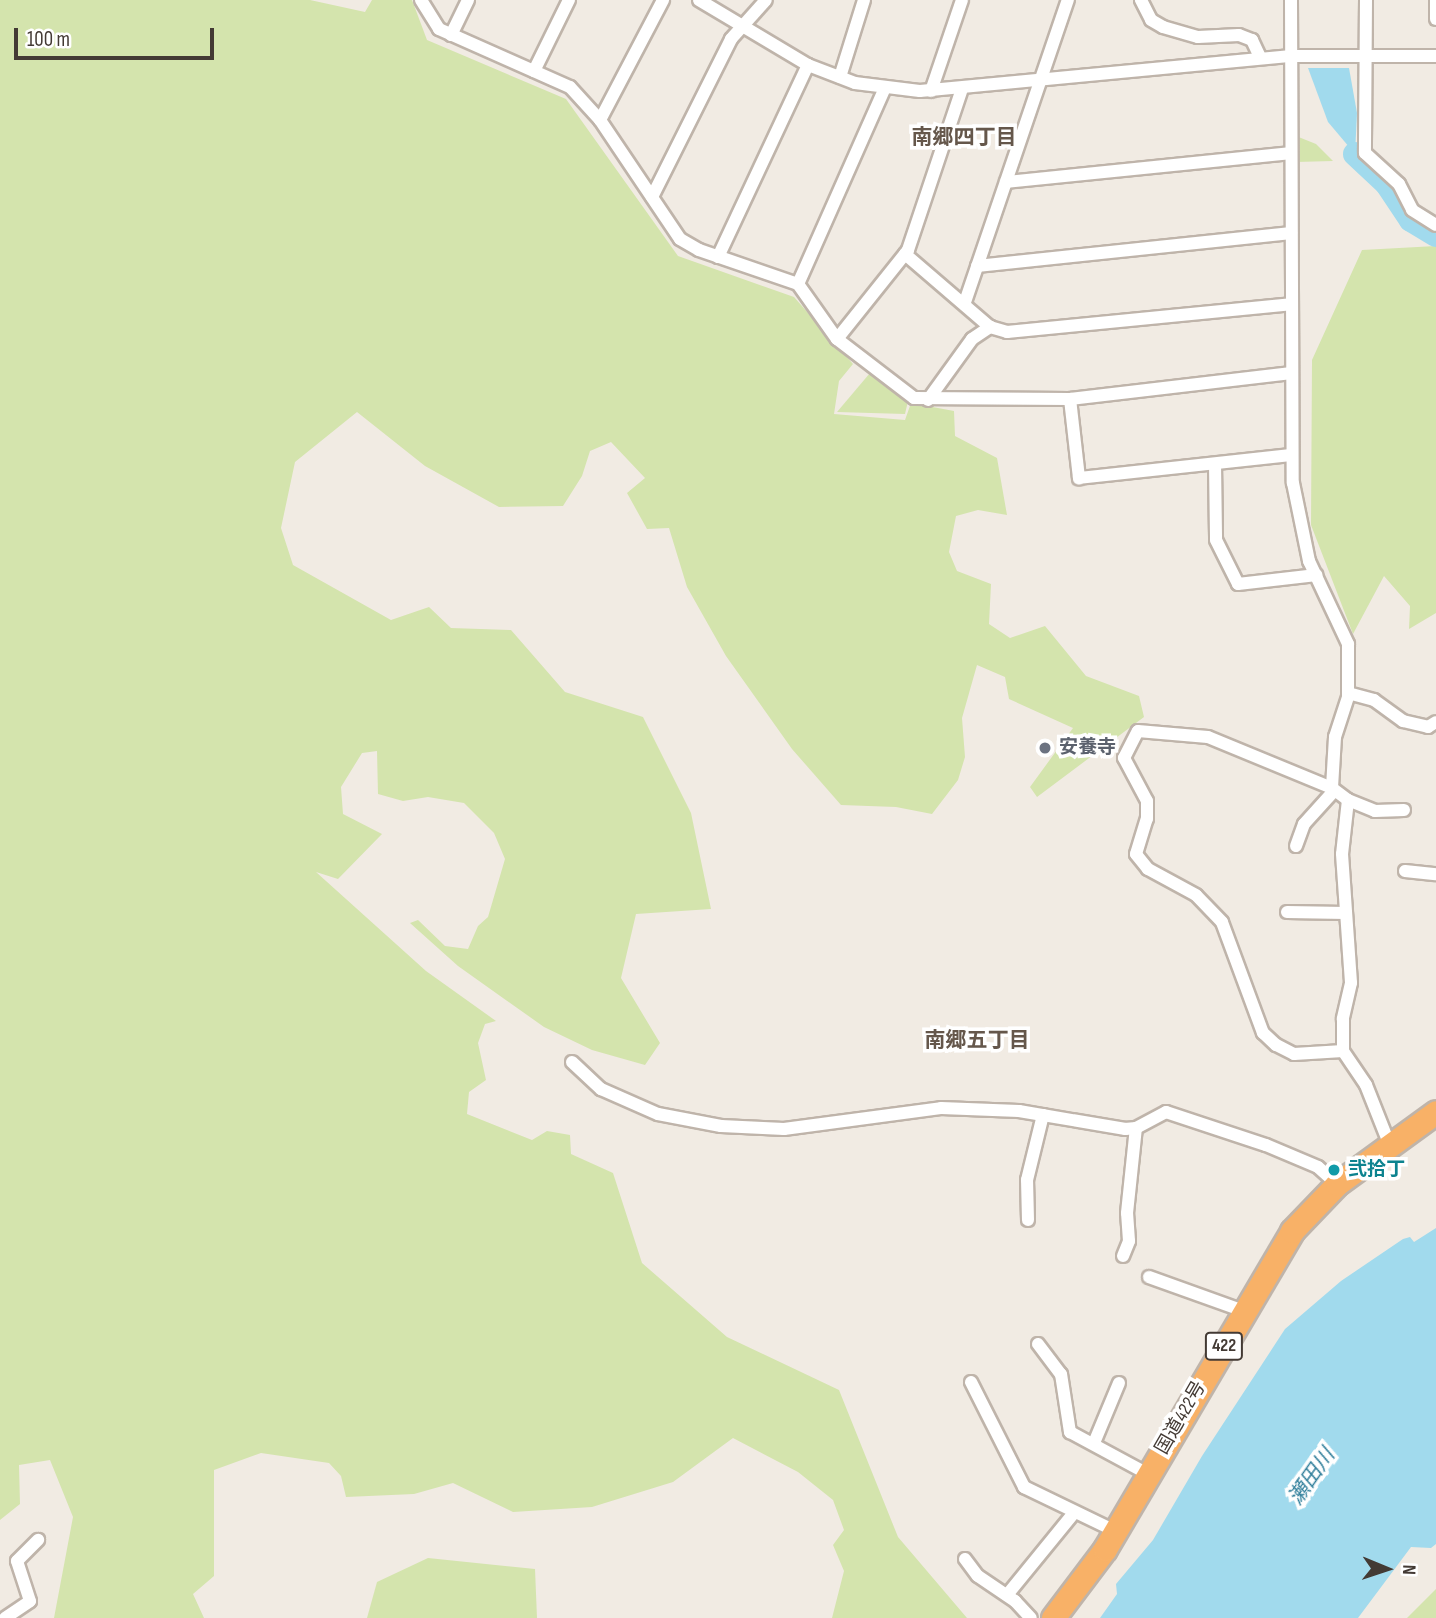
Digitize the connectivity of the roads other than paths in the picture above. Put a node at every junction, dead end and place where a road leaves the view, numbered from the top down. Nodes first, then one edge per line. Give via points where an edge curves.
1 (421, 0) edge
2 (468, 0) edge
3 (569, 0) edge
4 (663, 0) edge
5 (699, 0) edge
6 (766, 0) edge
7 (864, 0) edge
8 (962, 0) edge
9 (1068, 0) edge
10 (1141, 0) edge
11 (1291, 0) edge
12 (1366, 0) edge
13 (1436, 0) edge
14 (1436, 19) edge
15 (742, 28) junction
16 (451, 35) junction
17 (1259, 55) dead end
18 (1291, 56) junction
19 (1366, 56) junction
20 (1436, 56) edge
21 (808, 65) junction
22 (534, 71) junction
23 (840, 77) junction
24 (1040, 82) junction
25 (885, 88) junction
26 (962, 89) junction
27 (931, 91) junction
28 (600, 120) junction
29 (1291, 153) junction
30 (1006, 182) junction
31 (652, 197) junction
32 (1436, 225) edge
33 (1291, 233) junction
34 (905, 254) junction
35 (718, 257) junction
36 (977, 266) junction
37 (798, 284) junction
38 (965, 302) junction
39 (1291, 304) junction
40 (990, 327) junction
41 (837, 339) junction
42 (1291, 373) junction
43 (1070, 399) junction
44 (928, 400) junction
45 (1292, 455) junction
46 (1215, 464) junction
47 (1316, 575) junction
48 (1348, 693) junction
49 (1436, 722) edge
50 (1332, 790) junction
51 (1348, 800) junction
52 (1404, 810) dead end
53 (1296, 846) dead end
54 (1405, 871) dead end
55 (1436, 874) edge
56 (1287, 912) dead end
57 (1346, 913) junction
58 (1343, 1051) junction
59 (572, 1062) dead end
60 (1436, 1112) edge
61 (1043, 1115) junction
62 (1136, 1128) junction
63 (1389, 1143) junction
64 (1337, 1184) junction
65 (1028, 1220) dead end
66 (1123, 1256) dead end
67 (1149, 1277) dead end
68 (1244, 1311) junction
69 (1038, 1344) dead end
70 (971, 1382) dead end
71 (1118, 1382) dead end
72 (1094, 1443) junction
73 (1148, 1474) junction
74 (1073, 1514) junction
75 (1115, 1531) junction
76 (38, 1539) dead end
77 (965, 1559) dead end
78 (1007, 1595) junction
79 (5, 1618) edge
80 (1031, 1618) edge
81 (1053, 1618) edge

1 - 16 street via 439,29
2 - 16 street
3 - 22 street
4 - 28 street
5 - 15 street
6 - 15 street
7 - 23 street
8 - 27 street
9 - 24 street
10 - 17 street via 1151,20 1163,27 1198,37 1239,35 1252,40
11 - 18 street
12 - 19 street
13 - 14 street
15 - 21 street
15 - 31 street via 731,39
16 - 22 street
18 - 19 street
18 - 24 street
18 - 29 street
19 - 20 street
19 - 32 street via 1365,153 1399,184 1412,210
21 - 23 street
21 - 35 street
22 - 28 street via 569,87
23 - 25 street
24 - 26 street
24 - 30 street
25 - 27 street
25 - 37 street
26 - 27 street
26 - 34 street
28 - 31 street
29 - 30 street
29 - 33 street
30 - 36 street
31 - 35 street via 680,239
33 - 36 street
33 - 39 street
34 - 38 street
34 - 41 street
35 - 37 street
36 - 38 street
37 - 41 street
38 - 40 street
39 - 40 street via 1007,332
39 - 42 street
40 - 44 street via 972,339
41 - 44 street via 914,398
42 - 43 street
42 - 45 street
43 - 44 street
43 - 46 street via 1079,478
45 - 46 street
45 - 47 street via 1293,483
46 - 47 street via 1216,540 1238,584
47 - 48 street via 1348,643
48 - 49 street via 1374,700 1403,721 1431,727
48 - 50 street via 1335,737
50 - 51 street
50 - 53 street via 1304,824
50 - 58 street via 1192,733 1138,731 1124,758 1147,801 1147,819 1136,854 1148,869 1196,895 1222,922 1263,1033 1294,1054
51 - 52 street via 1375,811
51 - 57 street via 1342,854
54 - 55 street
56 - 57 street
57 - 58 street via 1351,984 1343,1020
58 - 63 street via 1366,1085
59 - 61 street via 601,1089 658,1114 721,1126 784,1129 941,1108
60 - 63 highway, 国道422号 / 422
61 - 62 street
61 - 65 street via 1027,1180
62 - 64 street via 1166,1112 1184,1115 1318,1167
62 - 66 street via 1127,1213 1129,1241
63 - 64 highway, 国道422号 / 422
64 - 68 highway, 国道422号 / 422 via 1292,1231
67 - 68 street
68 - 73 highway, 国道422号 / 422
69 - 72 street via 1061,1374 1070,1432
70 - 74 street via 1024,1487
71 - 72 street
72 - 73 street
73 - 75 highway, 国道422号 / 422
74 - 75 street
74 - 78 street
75 - 81 highway, 国道422号 / 422
76 - 79 street via 17,1561 30,1601
77 - 78 street via 978,1576
78 - 80 street

